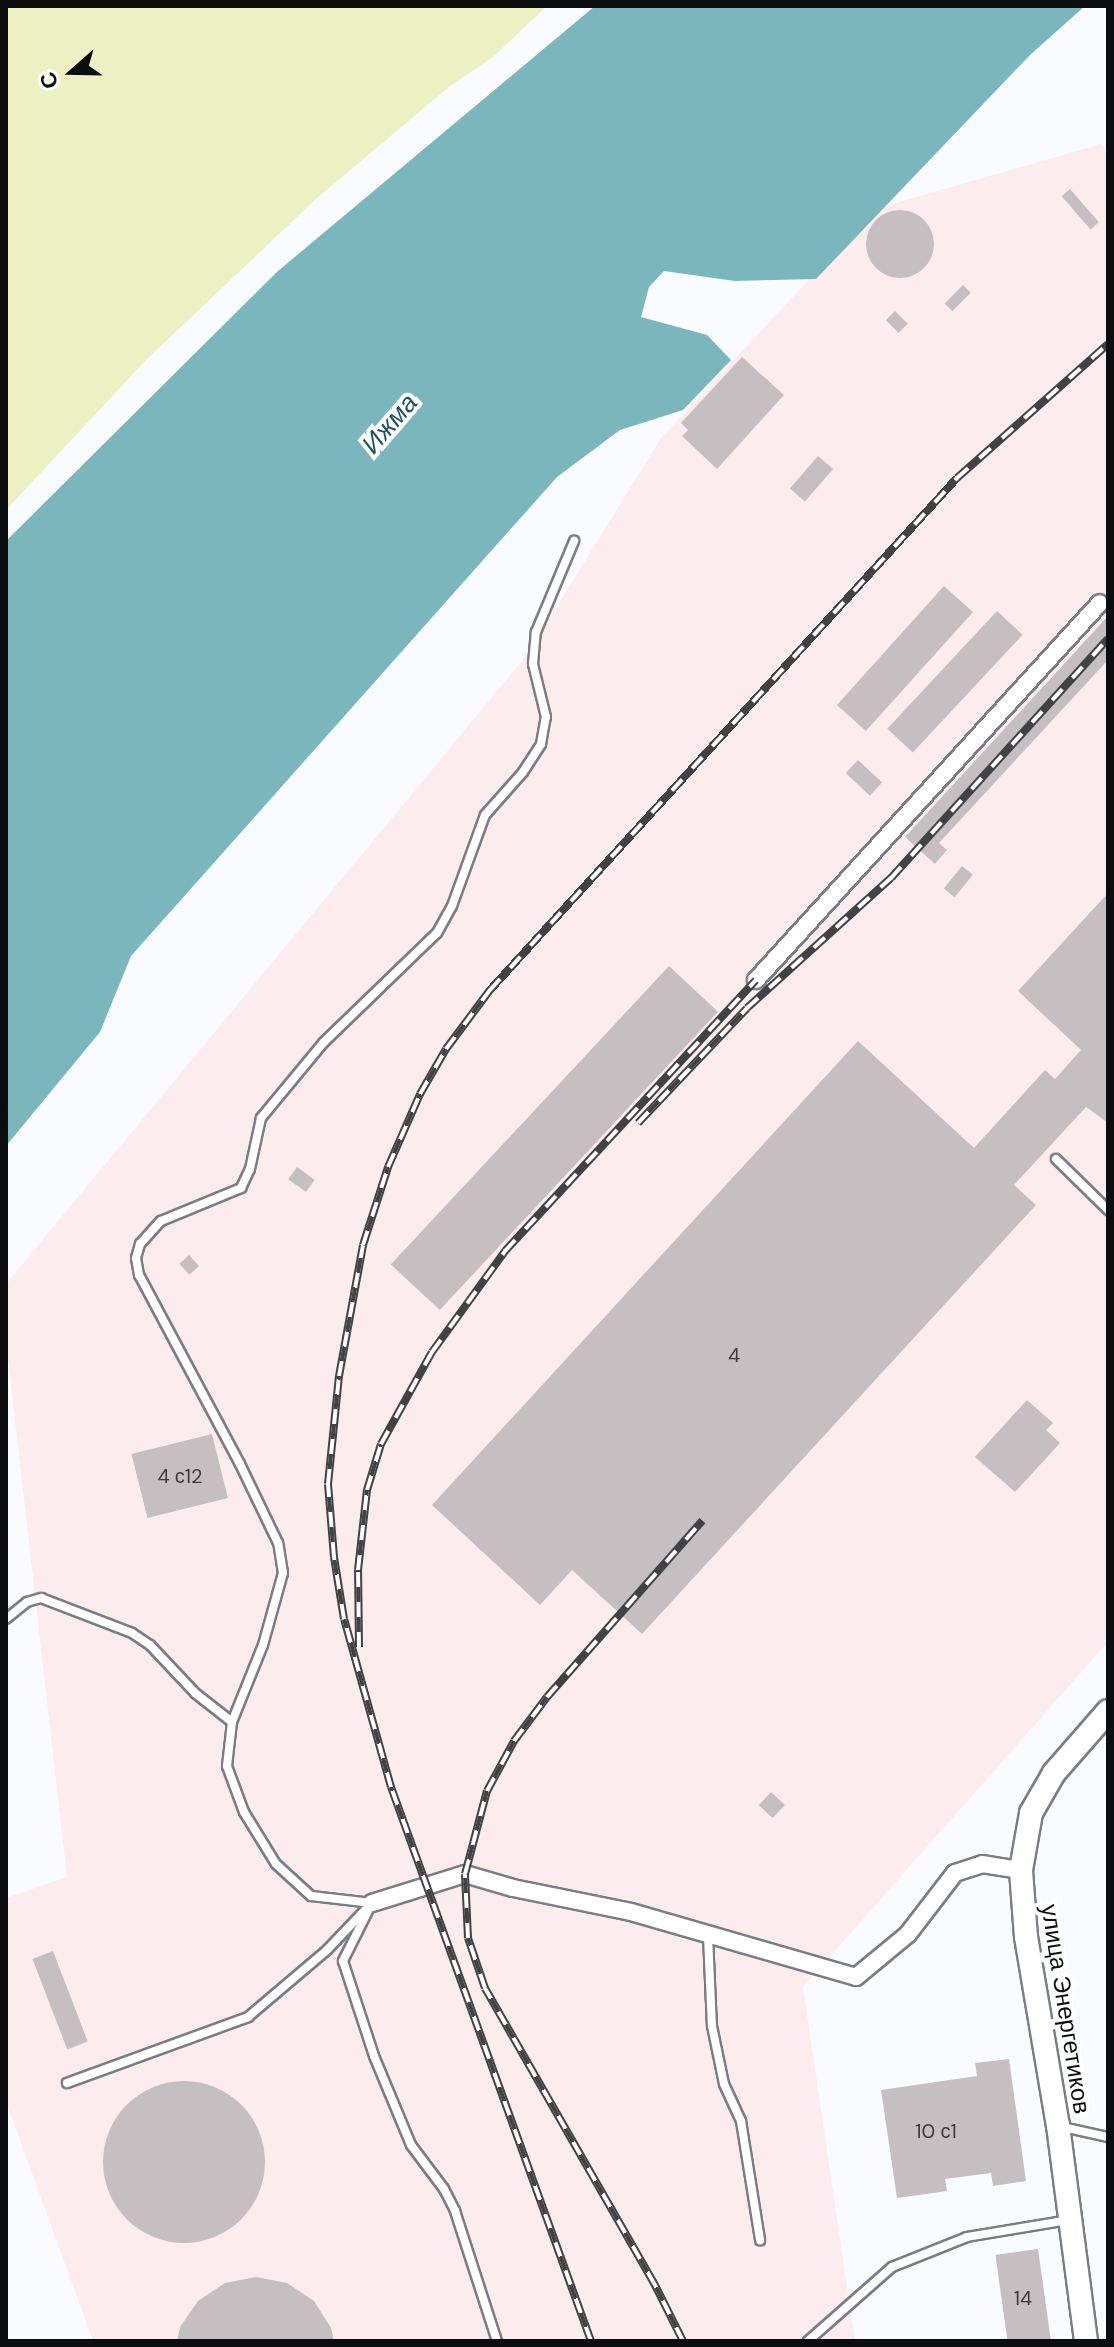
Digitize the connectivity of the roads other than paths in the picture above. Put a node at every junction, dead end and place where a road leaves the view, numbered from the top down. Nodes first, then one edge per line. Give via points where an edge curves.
1 (574, 541) dead end
2 (1100, 603) dead end
3 (756, 980) dead end
4 (1056, 1159) dead end
5 (1108, 1210) edge
6 (6, 1619) edge
7 (1107, 1714) edge
8 (232, 1722) junction
9 (1021, 1870) junction
10 (372, 1903) junction
11 (708, 1936) junction
12 (67, 2083) dead end
13 (1058, 2126) junction
14 (1108, 2137) edge
15 (1070, 2220) junction
16 (760, 2240) dead end
17 (497, 2341) edge
18 (808, 2341) edge
19 (1086, 2341) edge

1 - 8 lane via 536,632 533,664 546,717 541,744 485,815 437,933 323,1043 261,1118 241,1188 161,1221 140,1244 139,1275 278,1543 283,1573 263,1645
2 - 3 street
4 - 5 lane
6 - 8 lane via 41,1598 132,1633
7 - 9 main road, улица Энергетиков via 1054,1773 1031,1813
8 - 10 lane via 227,1766 244,1812 276,1864 311,1896
9 - 11 street via 982,1864 955,1873 908,1934 856,1977
9 - 13 main road, улица Энергетиков via 1026,1937
10 - 11 street via 465,1874 631,1912
10 - 12 lane via 327,1950 248,2017
10 - 17 lane via 343,1961 369,2044 411,2145 455,2211
11 - 16 lane via 712,2026 724,2084 741,2121
13 - 14 lane
13 - 15 main road, улица Энергетиков
15 - 18 lane via 967,2237 892,2267
15 - 19 main road, улица Энергетиков

